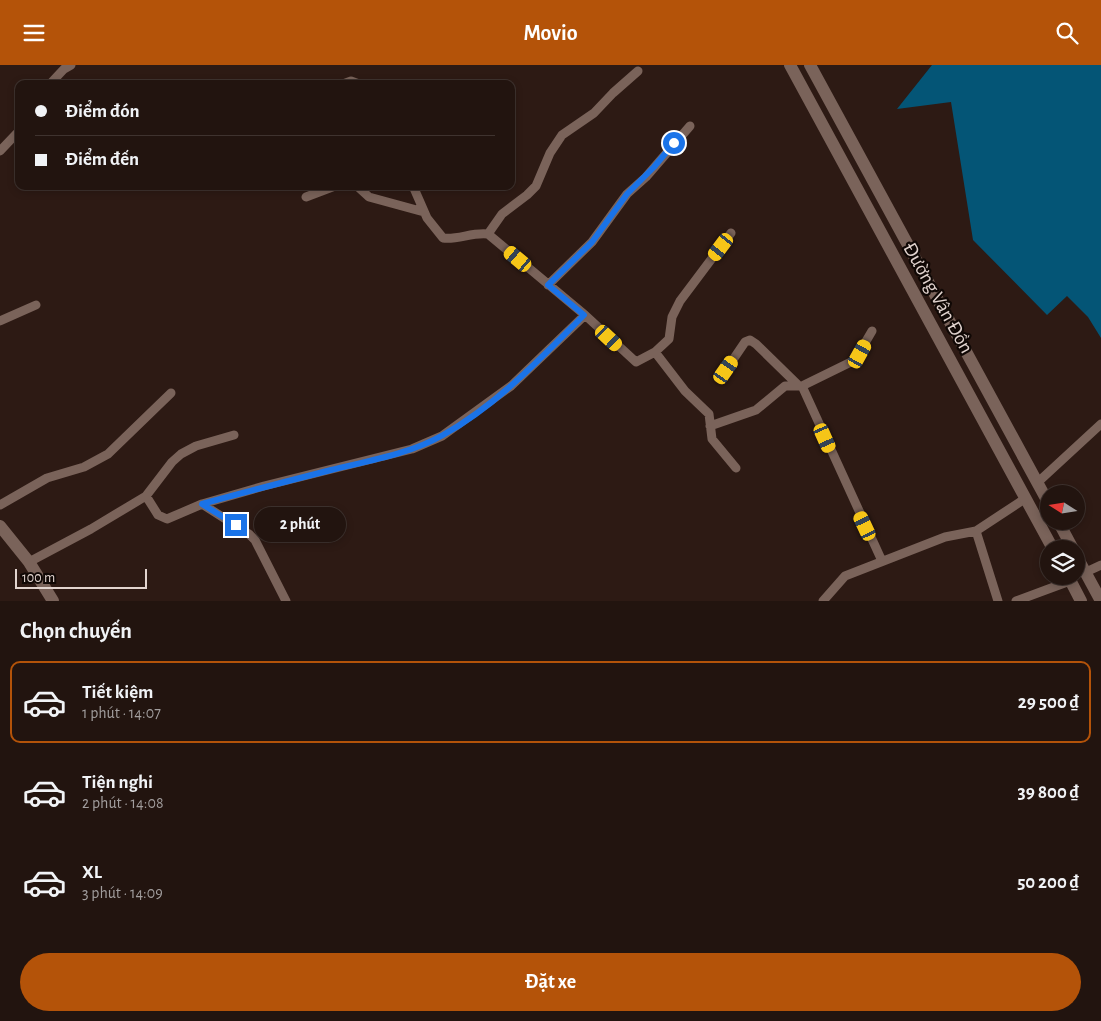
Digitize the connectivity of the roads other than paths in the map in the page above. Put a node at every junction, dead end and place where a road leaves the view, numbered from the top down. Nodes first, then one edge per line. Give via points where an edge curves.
1 (72, 65) edge
2 (790, 65) edge
3 (810, 65) edge
4 (638, 71) dead end
5 (54, 80) edge
6 (690, 126) dead end
7 (15, 135) edge
8 (0, 151) edge
9 (324, 190) edge
10 (361, 190) edge
11 (415, 190) edge
12 (306, 197) dead end
13 (424, 212) junction
14 (731, 233) dead end
15 (488, 234) junction
16 (919, 265) junction
17 (904, 274) junction
18 (548, 285) junction
19 (36, 305) dead end
20 (584, 315) junction
21 (0, 321) edge
22 (872, 331) dead end
23 (655, 352) junction
24 (726, 370) dead end
25 (800, 385) junction
26 (171, 393) dead end
27 (1101, 424) edge
28 (710, 426) junction
29 (234, 435) dead end
30 (736, 468) dead end
31 (1037, 483) junction
32 (1040, 488) edge
33 (146, 496) junction
34 (1026, 498) junction
35 (202, 504) junction
36 (0, 505) edge
37 (0, 527) edge
38 (976, 531) junction
39 (1048, 540) edge
40 (882, 561) junction
41 (29, 562) junction
42 (1101, 565) edge
43 (1086, 573) joint
44 (1055, 585) edge
45 (1072, 585) edge
46 (53, 601) edge
47 (286, 601) edge
48 (824, 601) edge
49 (998, 601) edge
50 (1016, 601) edge
51 (1081, 601) edge
52 (1101, 601) edge

1 - 5 street
2 - 17 main road, Đường Vân Đồn
3 - 16 main road, Đường Vân Đồn
4 - 15 street via 594,113 562,135 550,153 536,186 502,214
6 - 18 street via 627,194 592,242
7 - 8 street
9 - 12 street
10 - 13 street via 369,197
11 - 13 street
13 - 15 street via 443,238
14 - 23 street via 680,301 672,317 669,339
15 - 18 street
16 - 17 main road
16 - 31 main road, Đường Vân Đồn
17 - 34 main road, Đường Vân Đồn
18 - 20 street
19 - 21 street
20 - 23 street via 634,361 639,362
20 - 35 street via 512,386 442,436 403,451
22 - 25 street via 855,360
23 - 28 street via 685,391 709,414
24 - 25 street via 750,340
25 - 28 street via 785,386 756,409
25 - 40 street
26 - 36 street via 108,454 84,467 47,478
27 - 31 street
28 - 30 street via 715,443
29 - 33 street via 196,446 182,455 172,462
31 - 32 main road, Đường Vân Đồn
33 - 35 street via 163,519
33 - 41 street
34 - 38 street
34 - 39 main road, Đường Vân Đồn
35 - 47 street via 255,540
37 - 41 main road
38 - 40 street via 945,537
38 - 49 street
40 - 48 street via 844,576
41 - 46 main road
42 - 43 street
43 - 52 main road
44 - 50 street
45 - 51 main road

